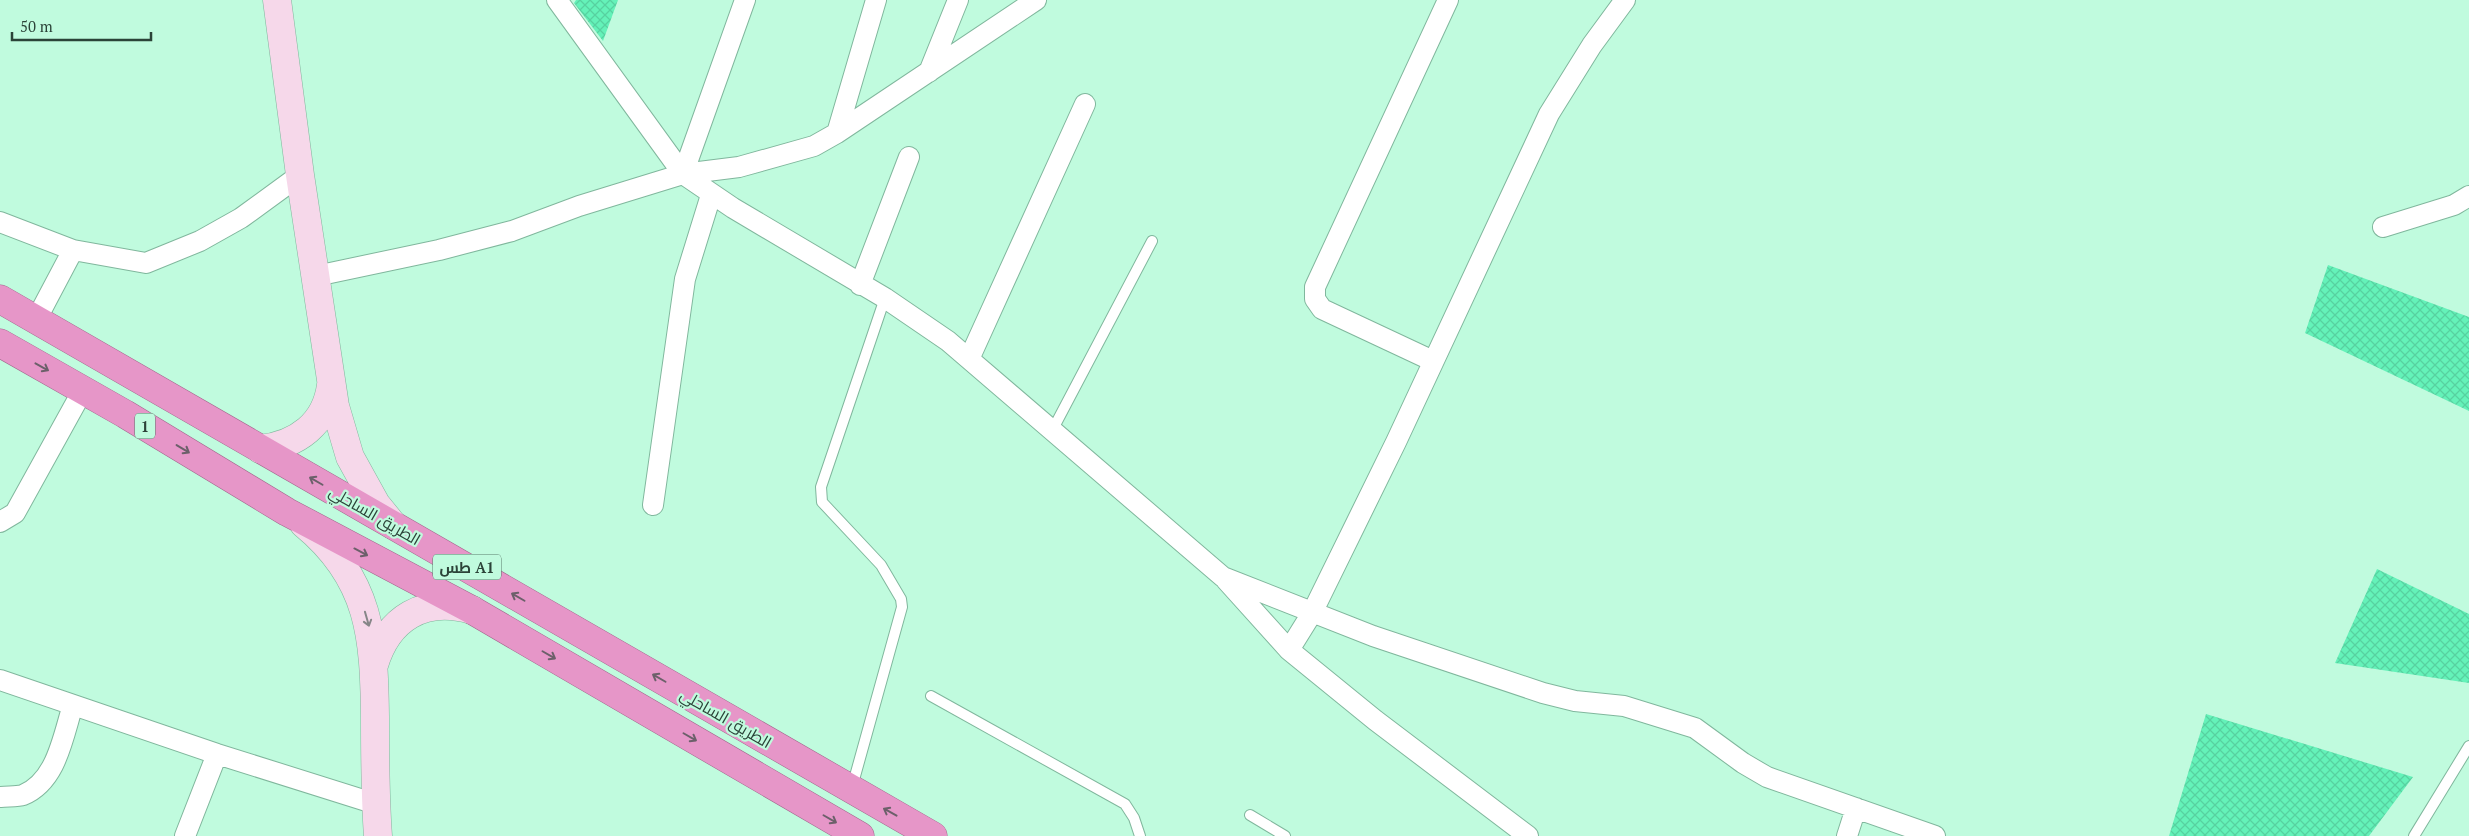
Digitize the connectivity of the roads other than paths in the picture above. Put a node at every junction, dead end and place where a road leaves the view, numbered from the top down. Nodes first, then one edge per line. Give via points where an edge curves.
1 (277, 0) edge
2 (557, 0) edge
3 (745, 0) edge
4 (876, 0) edge
5 (958, 0) edge
6 (1036, 0) edge
7 (1448, 0) edge
8 (1625, 0) edge
9 (929, 72) junction
10 (1084, 104) dead end
11 (837, 133) junction
12 (909, 157) dead end
13 (683, 174) junction
14 (300, 175) junction
15 (711, 195) junction
16 (2469, 196) edge
17 (0, 222) edge
18 (2383, 227) dead end
19 (1152, 241) dead end
20 (74, 250) junction
21 (316, 276) junction
22 (860, 285) junction
23 (886, 298) junction
24 (0, 299) edge
25 (36, 320) junction
26 (0, 343) edge
27 (970, 357) junction
28 (1433, 361) junction
29 (331, 379) junction
30 (83, 390) junction
31 (1053, 429) junction
32 (260, 449) junction
33 (653, 505) dead end
34 (287, 512) junction
35 (0, 522) edge
36 (393, 525) junction
37 (1224, 577) junction
38 (472, 610) junction
39 (1312, 613) junction
40 (1289, 650) junction
41 (374, 665) junction
42 (0, 680) edge
43 (931, 696) dead end
44 (74, 705) junction
45 (2469, 746) edge
46 (217, 754) junction
47 (851, 790) junction
48 (0, 797) edge
49 (376, 804) junction
50 (1856, 808) junction
51 (1250, 815) dead end
52 (185, 836) edge
53 (378, 836) edge
54 (860, 836) edge
55 (933, 836) edge
56 (1140, 836) edge
57 (1284, 836) edge
58 (1528, 836) edge
59 (1847, 836) edge
60 (1935, 836) edge
61 (2414, 836) edge

1 - 14 main road
2 - 13 street
3 - 13 street
4 - 11 street
5 - 9 street
6 - 9 street
7 - 28 street via 1315,287 1315,298 1322,309
8 - 28 street via 1549,114
9 - 11 street
10 - 27 street
11 - 13 street via 814,146 739,167
12 - 22 street
13 - 15 street
13 - 21 street via 579,206 512,231
14 - 20 street via 200,241 146,263
14 - 21 main road
15 - 22 street
15 - 33 street via 685,279
16 - 18 street via 2454,205
17 - 20 street
19 - 31 lane
20 - 25 street
21 - 29 main road
22 - 23 street
23 - 27 street
23 - 47 lane via 820,487 822,502 881,565 901,599 902,607
24 - 25 highway, الطريق الساحلي / طس A1
25 - 32 highway, الطريق الساحلي / طس A1
26 -> 30 highway, 1
27 - 31 street
28 - 39 street
29 - 32 main road via 324,410 305,434 276,448
29 - 36 main road via 341,432 350,457 376,504
30 -> 34 highway, 1
30 - 35 street via 15,513
31 - 37 street
36 -> 32 highway, الطريق الساحلي / طس A1
34 -> 38 highway, طس A1
34 -> 41 main road via 322,541 350,578 368,620
47 -> 36 highway, الطريق الساحلي / طس A1
37 - 39 street
37 - 40 street
38 - 41 main road via 444,605 410,615 384,639
38 -> 54 highway, طس A1
39 - 40 street
39 - 50 street via 1437,659 1543,693 1575,701 1624,706 1694,728 1767,777
40 - 58 street
41 - 49 main road
42 - 44 street
43 - 56 lane via 1125,804
44 - 46 street
44 - 48 street via 51,771 40,784 23,795
45 - 61 lane
46 - 49 street
46 - 52 street
55 -> 47 highway, الطريق الساحلي / طس A1
49 - 53 main road
50 - 59 street
50 - 60 street
51 - 57 lane

